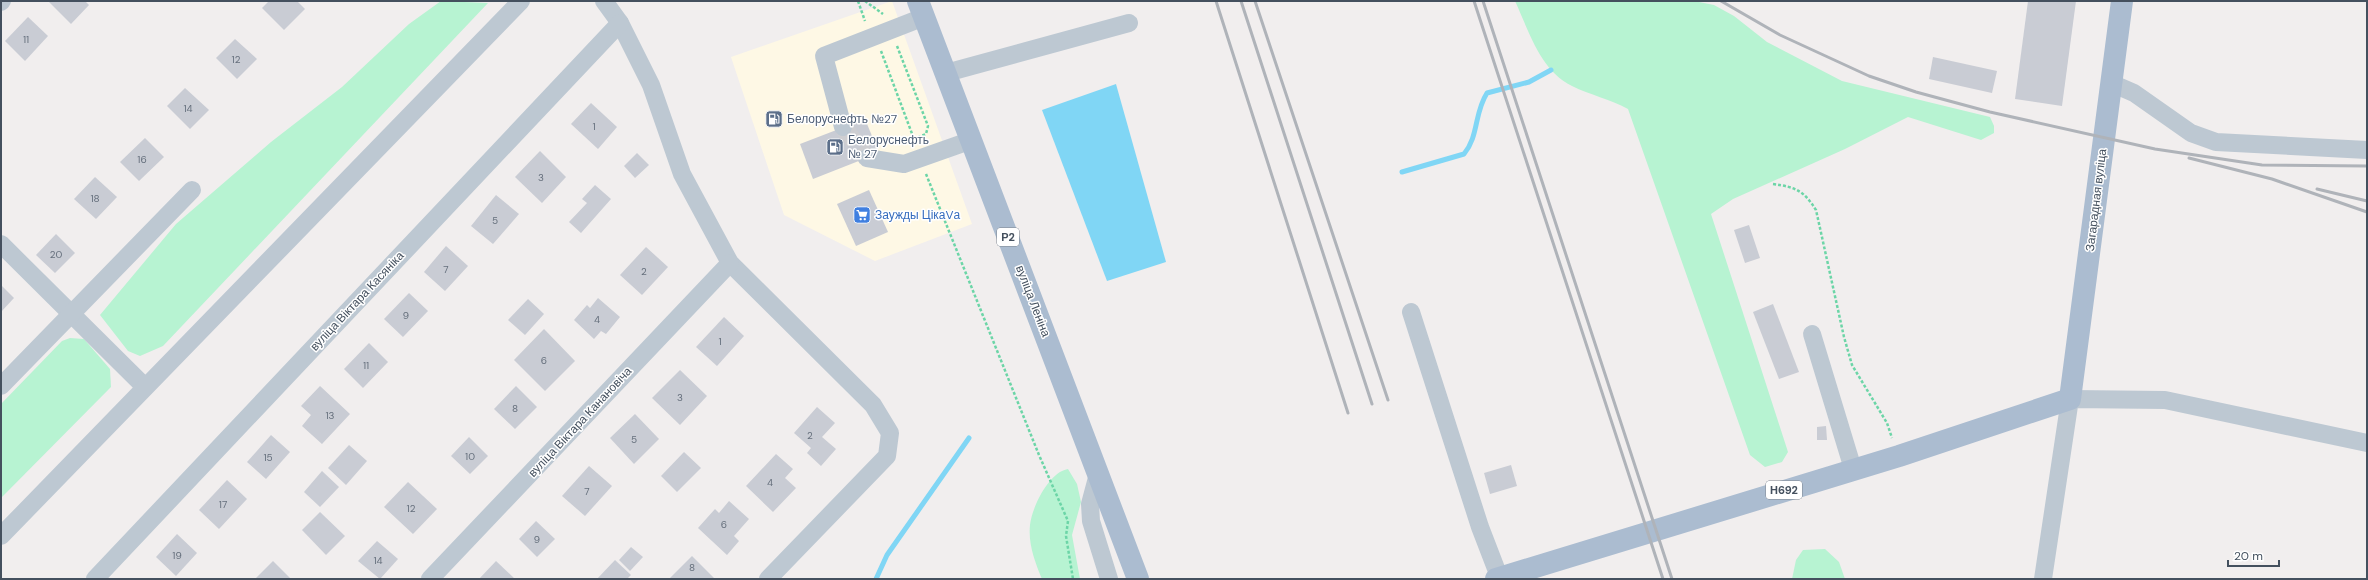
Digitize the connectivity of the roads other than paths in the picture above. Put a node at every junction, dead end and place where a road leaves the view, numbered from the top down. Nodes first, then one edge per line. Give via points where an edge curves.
1 (521, 1) edge
2 (604, 1) edge
3 (2122, 1) edge
4 (921, 9) edge
5 (1129, 22) dead end
6 (620, 23) junction
7 (946, 74) junction
8 (2111, 83) junction
9 (843, 127) tunnel mouth
10 (972, 140) junction
11 (2367, 150) edge
12 (867, 158) tunnel mouth
13 (192, 190) dead end
14 (1, 244) edge
15 (730, 263) junction
16 (1411, 312) dead end
17 (72, 313) junction
18 (1812, 334) dead end
19 (1, 386) edge
20 (145, 387) junction
21 (2070, 399) junction
22 (2367, 444) edge
23 (1853, 469) junction
24 (1098, 474) junction
25 (1, 536) edge
26 (95, 579) edge
27 (430, 579) edge
28 (768, 579) edge
29 (1109, 579) edge
30 (1138, 579) edge
31 (1498, 579) edge
32 (2043, 579) edge

1 - 20 street
2 - 6 street
3 - 8 main road, Загарадная вуліца
4 - 7 main road, вуліца Леніна / Р2
4 - 9 street via 890,30 824,56
5 - 7 street
6 - 15 street via 651,85 682,174
6 - 26 street, вуліца Віктара Касяніка
7 - 10 main road, вуліца Леніна / Р2
8 - 11 street via 2134,93 2191,133 2216,142
8 - 21 main road, Загарадная вуліца
10 - 12 street via 904,164
10 - 24 main road, вуліца Леніна / Р2
13 - 17 street
14 - 17 street
15 - 27 street, вуліца Віктара Канановіча
15 - 28 street via 873,405 890,433 887,456
16 - 31 street
17 - 19 street
17 - 20 street
18 - 23 street
20 - 25 street
21 - 22 street, Н692 via 2165,400
21 - 23 main road, Н692
21 - 32 street
23 - 31 main road, Н692
24 - 29 street via 1090,504 1091,521
24 - 30 main road, вуліца Леніна / Р2

